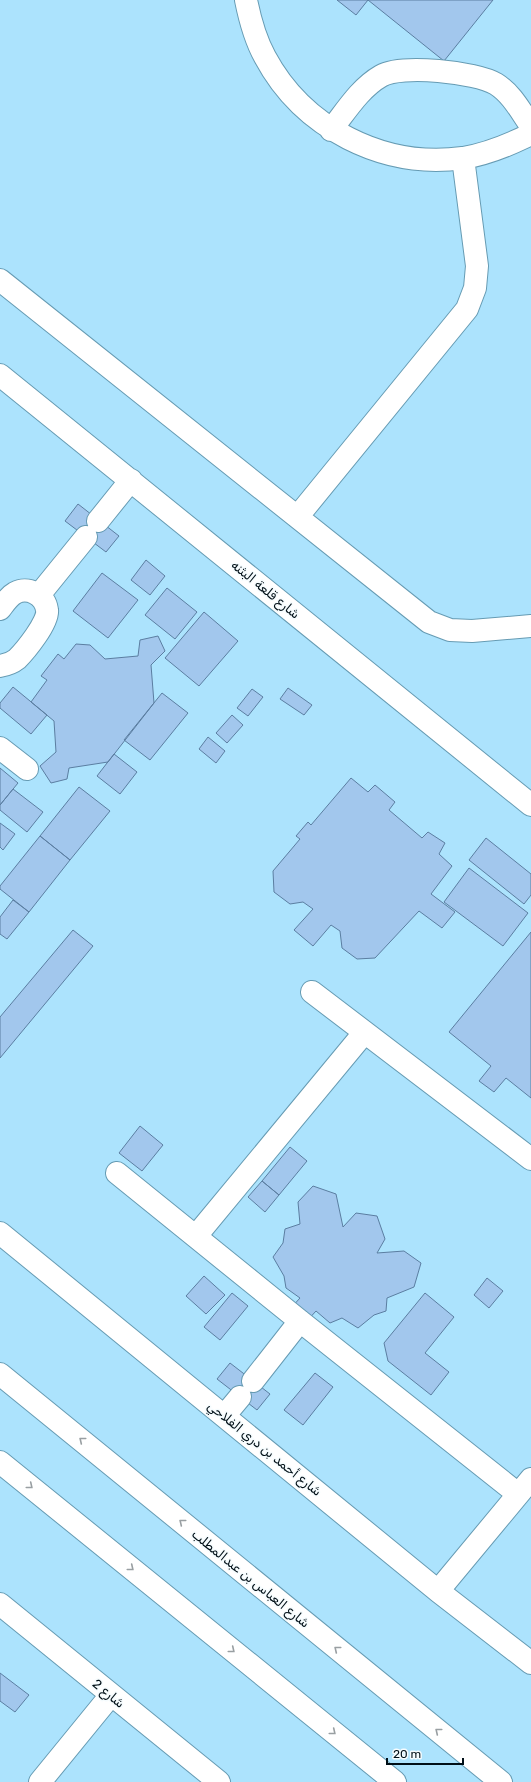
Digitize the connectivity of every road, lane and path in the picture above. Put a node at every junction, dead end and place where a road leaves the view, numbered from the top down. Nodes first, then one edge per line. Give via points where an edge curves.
1 (246, 0) edge
2 (531, 126) edge
3 (331, 130) junction
4 (531, 134) edge
5 (463, 158) junction
6 (0, 280) edge
7 (0, 375) edge
8 (131, 480) junction
9 (298, 516) junction
10 (39, 595) junction
11 (0, 609) edge
12 (531, 626) edge
13 (0, 666) edge
14 (0, 748) edge
15 (27, 769) dead end
16 (531, 805) edge
17 (312, 992) dead end
18 (364, 1033) junction
19 (531, 1159) edge
20 (117, 1173) dead end
21 (0, 1233) edge
22 (196, 1236) junction
23 (300, 1321) junction
24 (0, 1374) edge
25 (225, 1415) junction
26 (0, 1462) edge
27 (525, 1486) edge
28 (438, 1591) junction
29 (0, 1604) edge
30 (530, 1659) edge
31 (111, 1695) junction
32 (40, 1782) edge
33 (219, 1782) edge
34 (395, 1782) edge
35 (501, 1782) edge

1 - 3 street via 251,26 264,57 282,85 305,109
2 - 3 street via 509,96 497,85 483,78 467,74 409,70 389,73 371,82
3 - 5 street via 362,145 395,156 429,160
4 - 5 street via 500,149
5 - 9 street via 477,266 475,288 467,309
6 - 9 street
7 - 8 street, شارع قلعة البثنه
8 - 10 street
8 - 16 street, شارع قلعة البثنه
9 - 12 street via 429,622 450,630 472,631
10 - 11 street via 23,591 14,593
10 - 13 street via 48,611 46,620 17,659
14 - 15 street
17 - 18 street
18 - 19 street
18 - 22 street
20 - 22 street
21 - 25 street, شارع أحمد بن دري الفلاحي
22 - 23 street
23 - 25 street
23 - 27 street
35 -> 24 street, شارع العباس بن عبدالمطلب
25 - 28 street, شارع أحمد بن دري الفلاحي
26 -> 34 street
27 - 28 street
28 - 30 street, شارع أحمد بن دري الفلاحي
29 - 31 street, شارع 2
31 - 32 street
31 - 33 street, شارع 2

